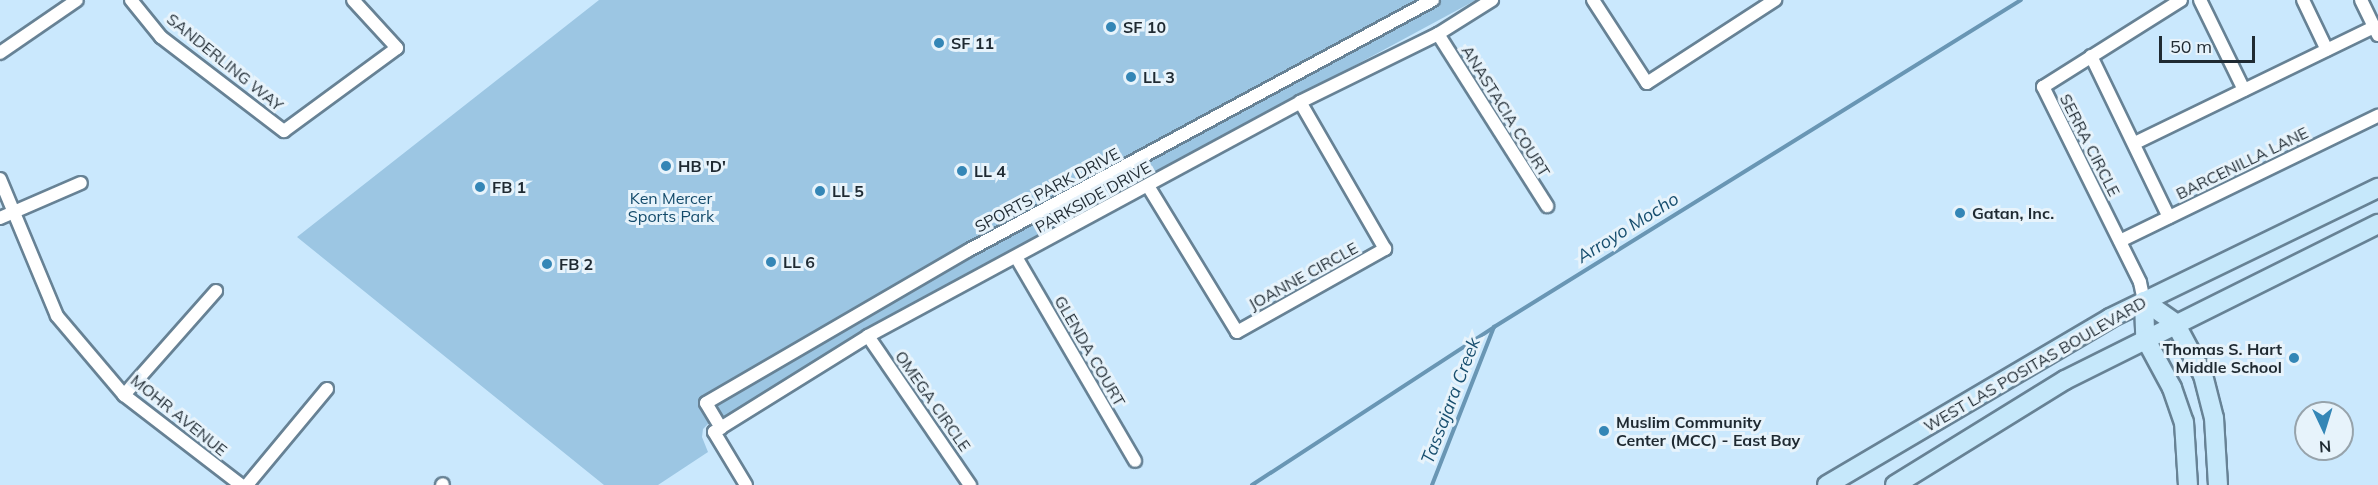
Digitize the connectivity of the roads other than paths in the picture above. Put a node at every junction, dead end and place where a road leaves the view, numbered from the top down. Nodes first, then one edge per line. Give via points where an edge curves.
1 (77, 0) edge
2 (131, 0) edge
3 (353, 0) edge
4 (1433, 0) edge
5 (1492, 0) edge
6 (1593, 0) edge
7 (1775, 0) edge
8 (2181, 0) edge
9 (2200, 0) edge
10 (2303, 0) edge
11 (2361, 0) edge
12 (2376, 31) edge
13 (1438, 34) junction
14 (2327, 50) junction
15 (0, 53) edge
16 (2091, 56) junction
17 (2244, 90) junction
18 (1300, 102) junction
19 (2378, 116) edge
20 (2135, 143) junction
21 (0, 179) edge
22 (81, 183) dead end
23 (1148, 186) junction
24 (2378, 188) edge
25 (1547, 206) dead end
26 (14, 212) junction
27 (2169, 217) junction
28 (0, 218) edge
29 (2378, 224) edge
30 (2120, 242) junction
31 (1016, 257) junction
32 (216, 291) dead end
33 (2144, 301) junction
34 (2175, 322) junction
35 (868, 336) junction
36 (2145, 338) junction
37 (327, 389) dead end
38 (124, 395) junction
39 (718, 430) junction
40 (1135, 461) dead end
41 (241, 485) edge
42 (247, 485) edge
43 (746, 485) edge
44 (970, 485) edge
45 (1827, 485) edge
46 (1895, 485) edge
47 (2188, 485) edge
48 (2218, 485) edge

1 - 15 street
2 - 3 street, SANDERLING WAY via 161,37 285,131 396,48
4 - 39 street, SPORTS PARK DRIVE via 969,250 706,403
5 - 13 street, PARKSIDE DRIVE
6 - 7 street via 1647,83
8 - 16 street, SERRA CIRCLE
9 - 17 street
10 - 14 street
11 - 12 street
12 - 14 street
13 - 18 street, PARKSIDE DRIVE
13 - 25 street, ANASTACIA COURT
14 - 17 street
16 - 20 street
16 - 30 street, SERRA CIRCLE via 2043,87
17 - 20 street
18 - 23 street, PARKSIDE DRIVE
18 - 23 street, JOANNE CIRCLE via 1385,249 1237,332
19 - 27 street, BARCENILLA LANE
20 - 27 street
21 - 26 street, MOHR AVENUE
22 - 26 street
23 - 31 street, PARKSIDE DRIVE
24 - 33 main road, WEST LAS POSITAS BOULEVARD
26 - 28 street
26 - 38 street, MOHR AVENUE via 57,316
27 - 30 street, BARCENILLA LANE
29 - 34 main road, WEST LAS POSITAS BOULEVARD
30 - 33 street, SERRA CIRCLE via 2140,282
31 - 35 street, PARKSIDE DRIVE
31 - 40 street, GLENDA COURT
32 - 38 street
33 - 34 main road
33 - 36 main road
33 - 45 main road, WEST LAS POSITAS BOULEVARD via 2050,351
34 - 36 main road, WEST LAS POSITAS BOULEVARD
34 - 48 main road via 2203,375 2214,418
35 - 39 street, PARKSIDE DRIVE
35 - 44 street, OMEGA CIRCLE
36 - 46 main road, WEST LAS POSITAS BOULEVARD via 2065,380
36 - 47 main road via 2172,388 2184,422
37 - 42 street
38 - 41 street, MOHR AVENUE
39 - 43 street

